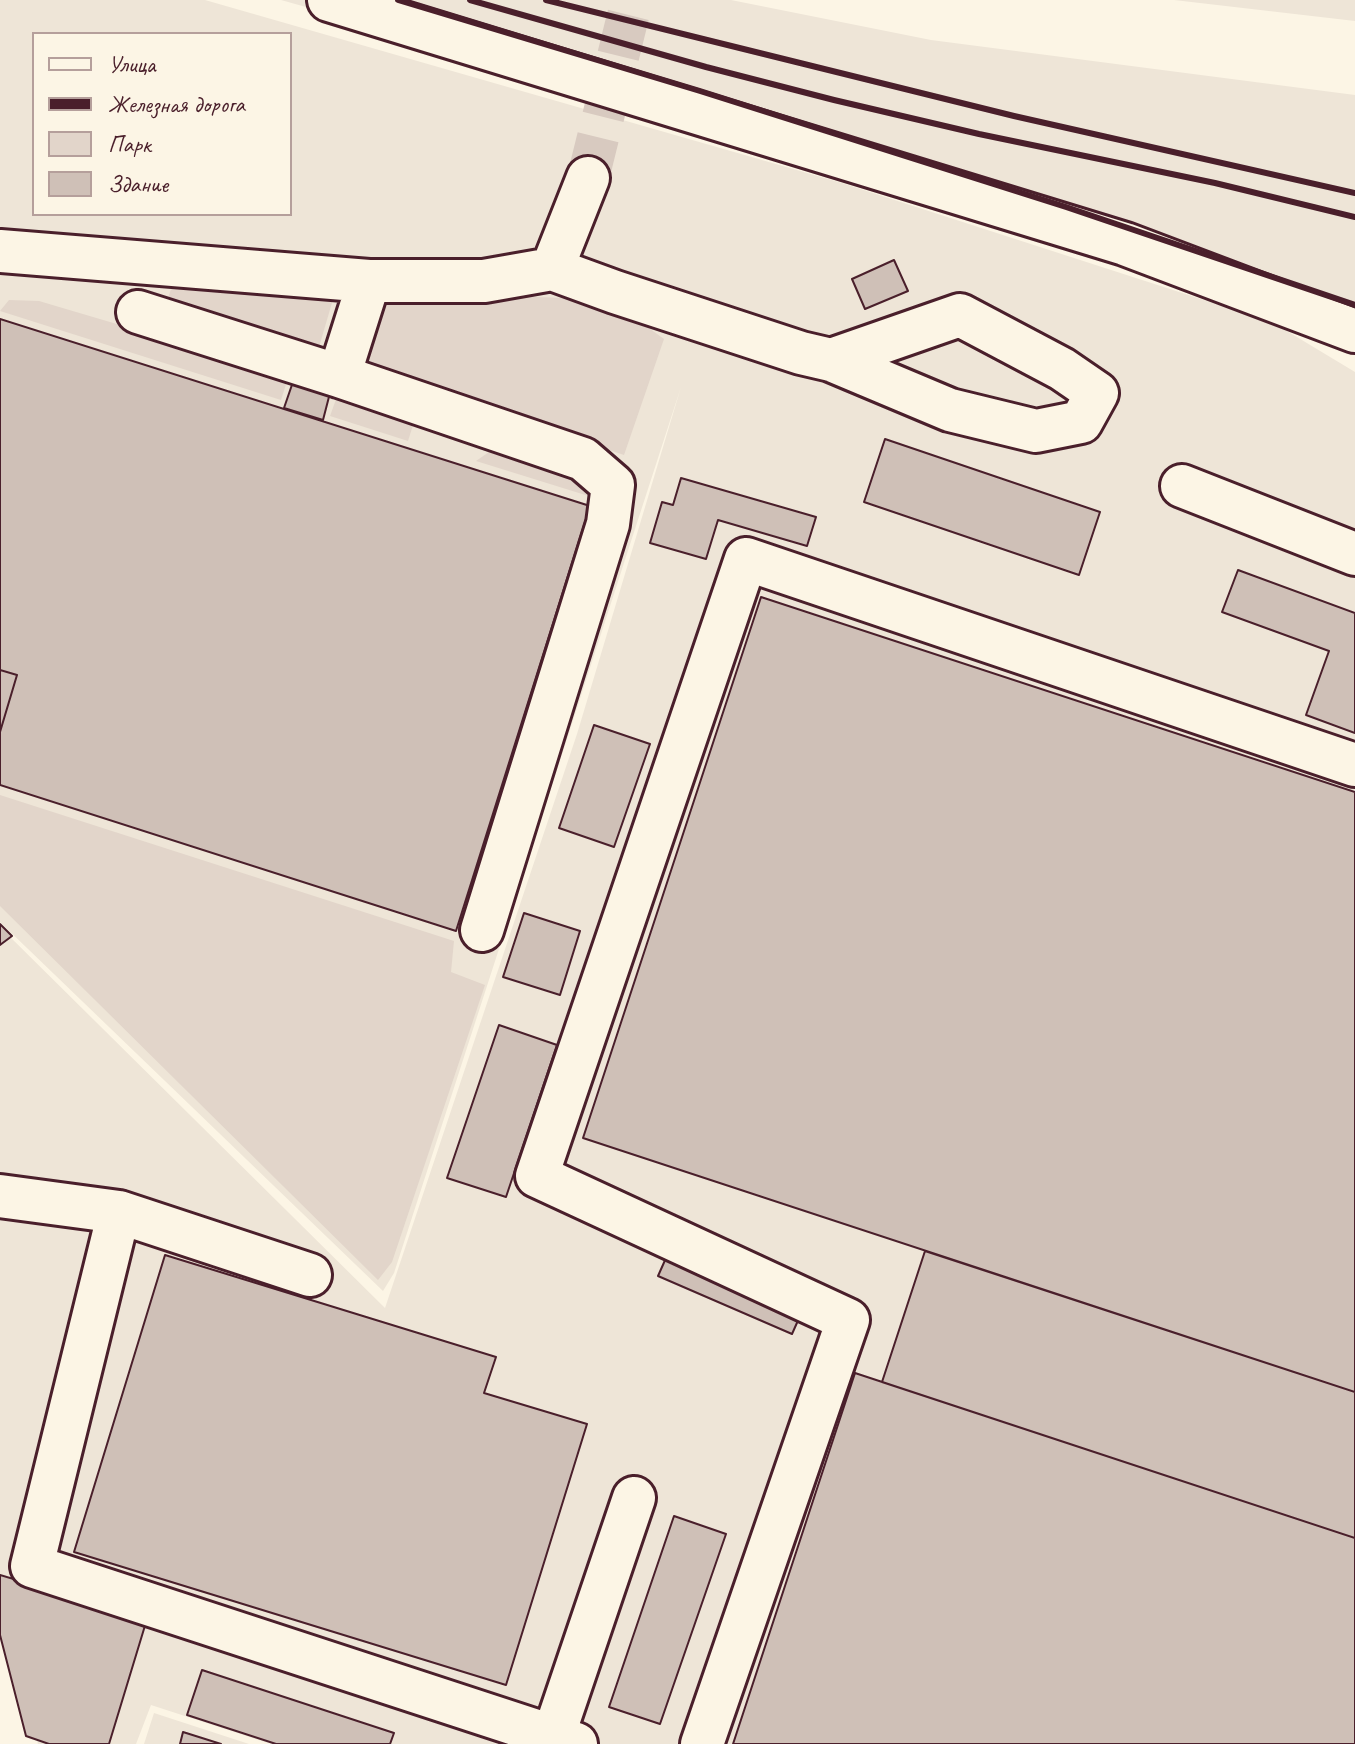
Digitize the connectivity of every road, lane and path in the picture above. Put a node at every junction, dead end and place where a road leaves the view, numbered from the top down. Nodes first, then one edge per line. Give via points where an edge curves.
1 (329, 0) edge
2 (588, 178) tunnel mouth
3 (0, 251) edge
4 (552, 269) junction
5 (369, 281) junction
6 (138, 312) dead end
7 (1355, 331) edge
8 (831, 360) junction
9 (339, 376) junction
10 (1182, 486) dead end
11 (1355, 554) edge
12 (1355, 765) edge
13 (482, 930) dead end
14 (0, 1196) edge
15 (119, 1212) junction
16 (310, 1275) dead end
17 (634, 1498) dead end
18 (564, 1740) edge
19 (702, 1744) edge

1 - 7 lane via 1125,244
2 - 4 lane
3 - 5 lane
4 - 5 lane via 484,281
4 - 8 lane
5 - 9 lane
6 - 9 lane
8 - 8 lane via 950,410 1036,431 1081,422 1097,393 960,315
9 - 13 lane via 583,459 613,485 608,524
10 - 11 lane
12 - 19 lane via 746,559 537,1176 848,1320
14 - 15 lane
15 - 16 lane
15 - 18 lane via 32,1566
17 - 18 lane

